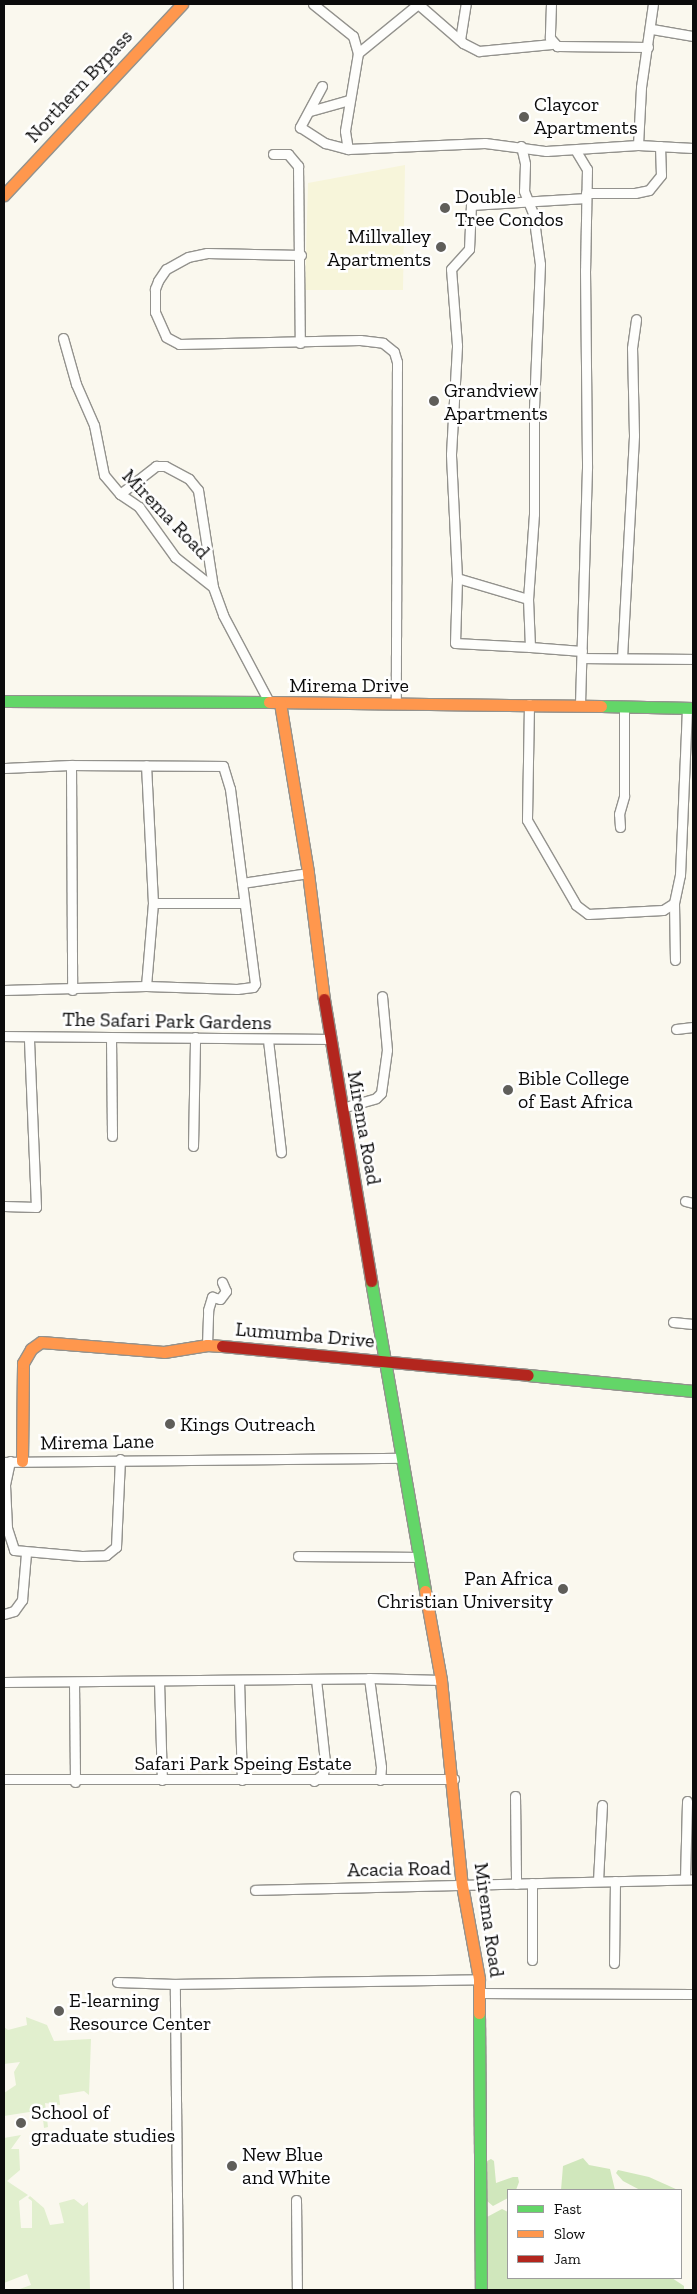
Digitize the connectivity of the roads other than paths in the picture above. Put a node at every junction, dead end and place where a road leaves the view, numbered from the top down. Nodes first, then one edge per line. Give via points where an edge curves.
1 (182, 4) edge
2 (313, 4) edge
3 (418, 4) edge
4 (466, 4) edge
5 (551, 4) edge
6 (653, 4) edge
7 (693, 28) edge
8 (652, 29) junction
9 (689, 35) edge
10 (460, 40) junction
11 (552, 44) junction
12 (648, 47) junction
13 (358, 53) junction
14 (322, 86) dead end
15 (349, 100) junction
16 (310, 111) junction
17 (638, 145) junction
18 (521, 146) junction
19 (660, 146) junction
20 (693, 148) edge
21 (348, 149) junction
22 (576, 151) junction
23 (273, 154) dead end
24 (4, 195) edge
25 (586, 195) junction
26 (528, 203) junction
27 (301, 255) junction
28 (636, 319) dead end
29 (63, 338) dead end
30 (300, 343) junction
31 (120, 494) junction
32 (456, 578) junction
33 (213, 587) junction
34 (528, 599) junction
35 (530, 646) junction
36 (582, 654) junction
37 (622, 658) junction
38 (693, 659) edge
39 (4, 702) edge
40 (275, 703) junction
41 (396, 703) junction
42 (529, 704) junction
43 (580, 704) junction
44 (624, 707) junction
45 (690, 708) edge
46 (71, 765) junction
47 (146, 765) junction
48 (4, 768) edge
49 (620, 828) dead end
50 (308, 873) junction
51 (242, 883) junction
52 (153, 903) junction
53 (243, 903) junction
54 (674, 903) junction
55 (675, 960) dead end
56 (146, 986) junction
57 (4, 990) edge
58 (72, 990) junction
59 (382, 996) dead end
60 (693, 1027) edge
61 (676, 1029) dead end
62 (4, 1036) edge
63 (28, 1037) junction
64 (195, 1037) junction
65 (111, 1038) junction
66 (329, 1039) junction
67 (268, 1040) junction
68 (342, 1108) junction
69 (112, 1136) dead end
70 (193, 1146) dead end
71 (281, 1152) dead end
72 (4, 1206) edge
73 (222, 1282) dead end
74 (673, 1322) dead end
75 (693, 1324) edge
76 (207, 1345) junction
77 (387, 1362) junction
78 (693, 1391) edge
79 (401, 1458) junction
80 (120, 1459) junction
81 (7, 1461) edge
82 (22, 1461) junction
83 (26, 1553) junction
84 (298, 1556) dead end
85 (420, 1558) junction
86 (4, 1614) edge
87 (369, 1678) junction
88 (316, 1679) junction
89 (239, 1680) junction
90 (441, 1680) junction
91 (4, 1682) edge
92 (159, 1682) junction
93 (74, 1683) junction
94 (4, 1779) edge
95 (454, 1779) junction
96 (162, 1780) junction
97 (242, 1780) junction
98 (380, 1780) junction
99 (314, 1781) junction
100 (75, 1782) junction
101 (515, 1796) dead end
102 (687, 1801) dead end
103 (602, 1805) dead end
104 (689, 1879) edge
105 (615, 1881) junction
106 (598, 1882) junction
107 (532, 1883) junction
108 (516, 1884) junction
109 (462, 1885) junction
110 (255, 1890) dead end
111 (532, 1960) dead end
112 (614, 1963) dead end
113 (479, 1978) junction
114 (117, 1982) dead end
115 (175, 1984) junction
116 (480, 1993) junction
117 (693, 1994) edge
118 (296, 2200) dead end
119 (178, 2290) edge
120 (297, 2290) edge
121 (481, 2290) edge

1 - 24 street, Northern Bypass
2 - 13 street via 353,36
3 - 10 street
3 - 13 street
4 - 10 street
5 - 11 street
6 - 8 street
7 - 9 street
8 - 9 street
8 - 12 street
10 - 11 street via 479,51
11 - 12 street
12 - 17 street via 641,87
13 - 15 street
14 - 16 street
15 - 16 street
15 - 21 street via 345,131
16 - 21 street via 300,127 325,143
17 - 19 street
17 - 22 street
18 - 21 street via 485,143
18 - 22 street
18 - 26 street via 525,164 524,191
19 - 20 street
19 - 25 street via 661,174 649,190 635,194
22 - 25 street via 587,169
23 - 27 street via 288,154 298,166
25 - 26 street
25 - 36 street via 587,468
26 - 32 street via 471,205 469,249 451,269 457,345 451,454
26 - 34 street via 533,213 540,264 534,409 535,498
27 - 30 street
27 - 30 street via 207,253 188,257 166,269 154,288 153,300 166,337 179,344
28 - 37 street via 632,348 634,434
29 - 31 street, Mirema Road via 76,384 94,425 100,468
30 - 41 street via 372,340 383,343 394,352 397,362
31 - 33 street, Mirema Road via 140,508 175,557
31 - 33 street via 156,466 176,470 189,479 198,490
32 - 34 street
32 - 35 street via 455,643
33 - 40 street, Mirema Road via 223,615
34 - 35 street
35 - 36 street
36 - 37 street
36 - 43 street
37 - 38 street
39 - 40 street, Mirema Drive
40 - 41 street, Mirema Drive
40 - 50 street, Mirema Road
41 - 42 street, Mirema Drive
42 - 43 street, Mirema Drive
42 - 54 street via 527,820 576,905 588,914 600,914 662,910
43 - 44 street, Mirema Drive
44 - 45 street, Mirema Drive
44 - 49 street via 624,796 619,814
45 - 54 street via 680,875
46 - 47 street, The Safari Park Gardens
46 - 48 street, The Safari Park Gardens
46 - 58 street, The Safari Park Gardens
47 - 51 street, The Safari Park Gardens via 222,766 230,789
47 - 52 street, The Safari Park Gardens
50 - 51 street
50 - 66 street, Mirema Road
51 - 53 street, The Safari Park Gardens
52 - 53 street
52 - 56 street, The Safari Park Gardens
53 - 56 street, The Safari Park Gardens via 256,977 253,987
54 - 55 street
56 - 58 street, The Safari Park Gardens
57 - 58 street, The Safari Park Gardens
59 - 68 street via 387,1050 381,1093 376,1098
60 - 61 street
62 - 63 street, The Safari Park Gardens
63 - 65 street, The Safari Park Gardens
63 - 72 street via 36,1207
64 - 65 street, The Safari Park Gardens
64 - 67 street, The Safari Park Gardens
64 - 70 street
65 - 69 street
66 - 67 street, The Safari Park Gardens
66 - 68 street, Mirema Road
67 - 71 street
68 - 77 street, Mirema Road
73 - 76 street via 226,1291 220,1299 212,1297 208,1310
74 - 75 street
76 - 77 street, Lumumba Drive
76 - 82 street, Lumumba Drive via 164,1352 41,1342 31,1349 23,1362
77 - 78 street, Lumumba Drive
77 - 79 street, Mirema Road
79 - 80 street, Mirema Lane
79 - 85 street, Mirema Road
80 - 82 street, Mirema Lane
80 - 83 street via 119,1541 114,1551 92,1556
81 - 82 street, Mirema Lane
81 - 83 street via 5,1485 10,1542 14,1550
83 - 86 street via 22,1600 14,1611
84 - 85 street
85 - 90 street, Mirema Road
87 - 88 street
87 - 90 street
87 - 98 street, Safari Park Speing Estate
88 - 89 street
88 - 99 street via 325,1762 323,1774
89 - 92 street
89 - 97 street
90 - 95 street, Mirema Road
91 - 93 street
92 - 93 street
92 - 96 street
93 - 100 street
94 - 100 street, Safari Park Speing Estate
95 - 98 street
95 - 109 street, Mirema Road
96 - 97 street, Safari Park Speing Estate
96 - 100 street, Safari Park Speing Estate
97 - 99 street, Safari Park Speing Estate
98 - 99 street, Safari Park Speing Estate
101 - 108 street
102 - 104 street
103 - 106 street
104 - 105 street, Acacia Road
105 - 106 street, Acacia Road
105 - 112 street
106 - 107 street, Acacia Road
107 - 108 street, Acacia Road
107 - 111 street
108 - 109 street, Acacia Road
109 - 110 street, Acacia Road
109 - 113 street, Mirema Road
113 - 115 street
113 - 116 street, Mirema Road
114 - 115 street
115 - 119 street
116 - 117 street
116 - 121 street, Mirema Road
118 - 120 street

